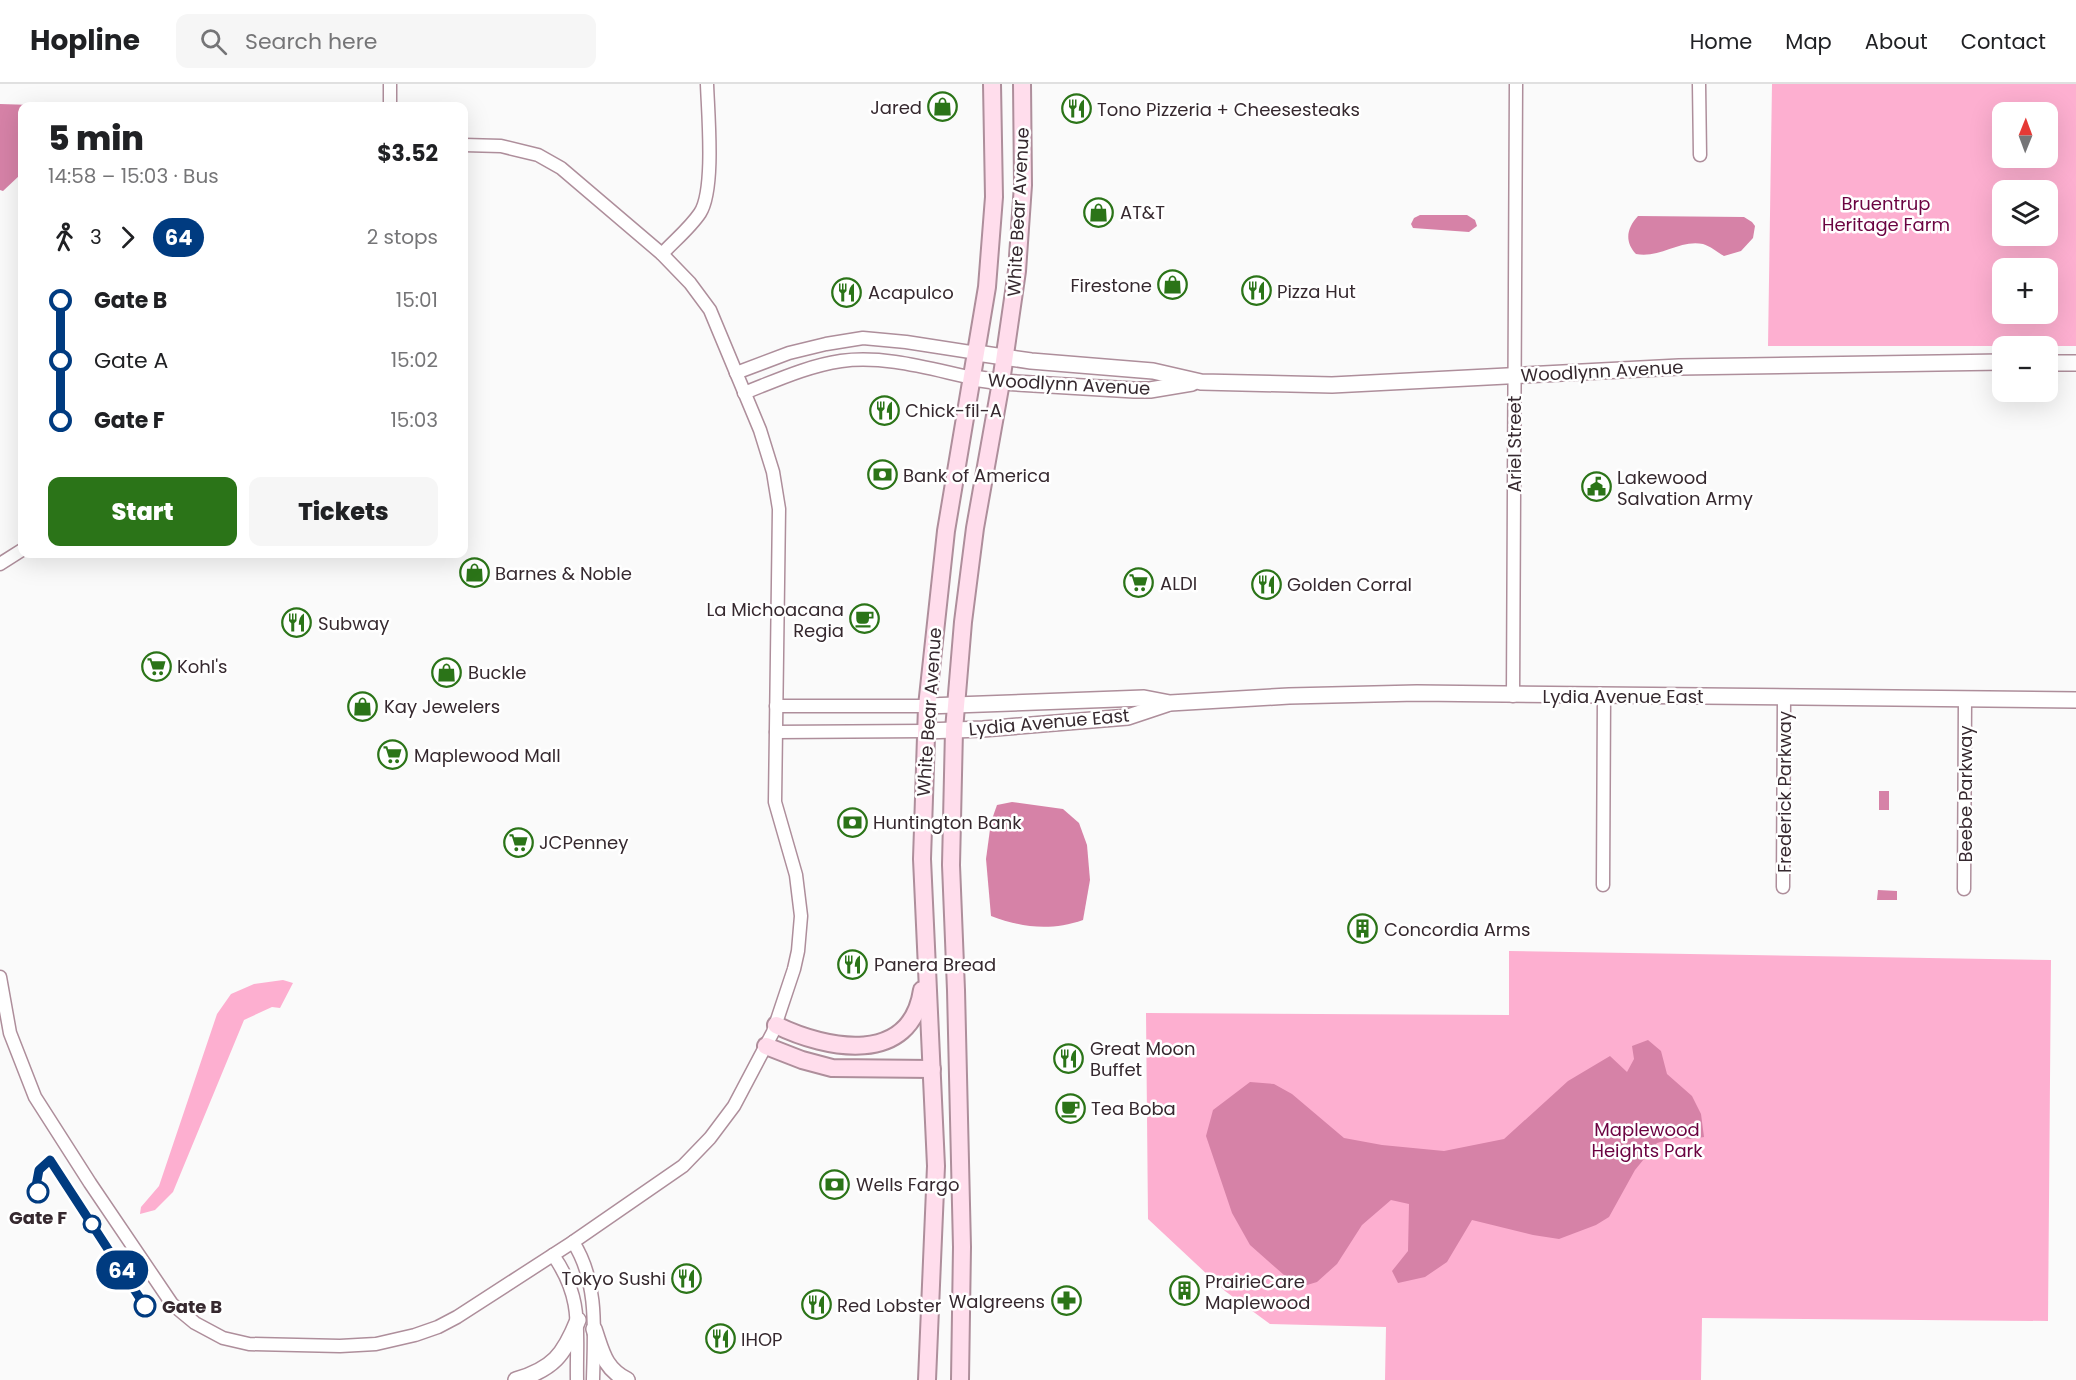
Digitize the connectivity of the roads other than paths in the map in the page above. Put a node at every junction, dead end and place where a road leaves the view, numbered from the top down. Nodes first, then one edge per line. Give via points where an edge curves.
1 (390, 84) edge
2 (707, 84) edge
3 (992, 84) edge
4 (1022, 84) edge
5 (1516, 84) edge
6 (1699, 84) edge
7 (390, 102) edge
8 (468, 145) edge
9 (1700, 155) dead end
10 (662, 254) junction
11 (977, 353) junction
12 (1005, 358) junction
13 (1992, 362) edge
14 (2058, 363) edge
15 (2076, 363) edge
16 (736, 373) junction
17 (1514, 375) junction
18 (973, 378) junction
19 (1001, 382) junction
20 (1201, 382) junction
21 (744, 393) junction
22 (18, 553) edge
23 (0, 564) edge
24 (1513, 696) junction
25 (1604, 696) junction
26 (1784, 698) junction
27 (1965, 699) junction
28 (2076, 700) edge
29 (1170, 703) junction
30 (776, 706) junction
31 (927, 706) junction
32 (955, 706) junction
33 (925, 730) junction
34 (954, 730) junction
35 (776, 732) junction
36 (1603, 885) dead end
37 (1783, 886) dead end
38 (1964, 889) dead end
39 (926, 965) junction
40 (0, 977) edge
41 (776, 1025) junction
42 (766, 1046) junction
43 (932, 1069) junction
44 (573, 1242) junction
45 (553, 1255) junction
46 (578, 1320) junction
47 (594, 1329) junction
48 (516, 1380) edge
49 (577, 1380) edge
50 (593, 1380) edge
51 (627, 1380) edge
52 (927, 1380) edge
53 (960, 1380) edge

1 - 7 street
2 - 10 street via 706,199 700,213
3 - 11 main road, White Bear Avenue via 992,236
4 - 12 main road, White Bear Avenue via 1021,229
5 - 17 street, Ariel Street
6 - 9 street
8 - 10 street via 501,146 538,156 561,168
10 - 16 street via 710,310
11 - 12 street, Woodlynn Avenue
11 - 16 street via 863,338 789,353
11 - 18 main road, White Bear Avenue
12 - 19 main road, White Bear Avenue
12 - 20 street, Woodlynn Avenue via 1153,371
13 - 17 street, Woodlynn Avenue via 1679,367
14 - 15 street
16 - 21 street
17 - 20 street, Woodlynn Avenue via 1366,384
17 - 24 street, Ariel Street
18 - 19 street, Woodlynn Avenue
18 - 21 street via 879,360 841,361 803,370
18 - 31 main road, White Bear Avenue via 946,531
19 - 20 street, Woodlynn Avenue via 1150,390
19 - 32 main road, White Bear Avenue via 975,528
21 - 30 street via 773,472 779,509
22 - 23 street
24 - 25 street, Lydia Avenue East
24 - 29 street, Lydia Avenue East via 1359,694
25 - 26 street, Lydia Avenue East
25 - 36 street
26 - 27 street, Lydia Avenue East
26 - 37 street, Frederick Parkway
27 - 28 street, Lydia Avenue East
27 - 38 street, Beebe Parkway
29 - 32 street, Lydia Avenue East via 1144,698
29 - 34 street, Lydia Avenue East via 1128,717
30 - 31 street
30 - 35 street
31 - 32 street, Lydia Avenue East
31 - 33 main road, White Bear Avenue
32 - 34 main road, White Bear Avenue
33 - 34 street, Lydia Avenue East
33 - 35 street
33 - 39 main road, White Bear Avenue via 922,858
34 - 53 main road, White Bear Avenue via 951,865 962,1247
35 - 41 street via 775,801 796,875 801,916 794,969
39 - 41 main road via 920,1006 903,1030 890,1039 841,1046 798,1036
39 - 43 main road, White Bear Avenue
40 - 45 street via 10,1033 28,1083 45,1114 172,1304 195,1323 223,1338 249,1344 340,1346 376,1344 415,1335 457,1317
41 - 42 street
42 - 43 main road via 832,1068
42 - 44 street via 734,1106 690,1159
43 - 52 main road, White Bear Avenue via 936,1166
44 - 45 street
44 - 47 street via 583,1256 589,1279
45 - 46 street via 571,1286
46 - 48 street via 561,1355 538,1372
46 - 49 street
47 - 50 street
47 - 51 street via 605,1362

